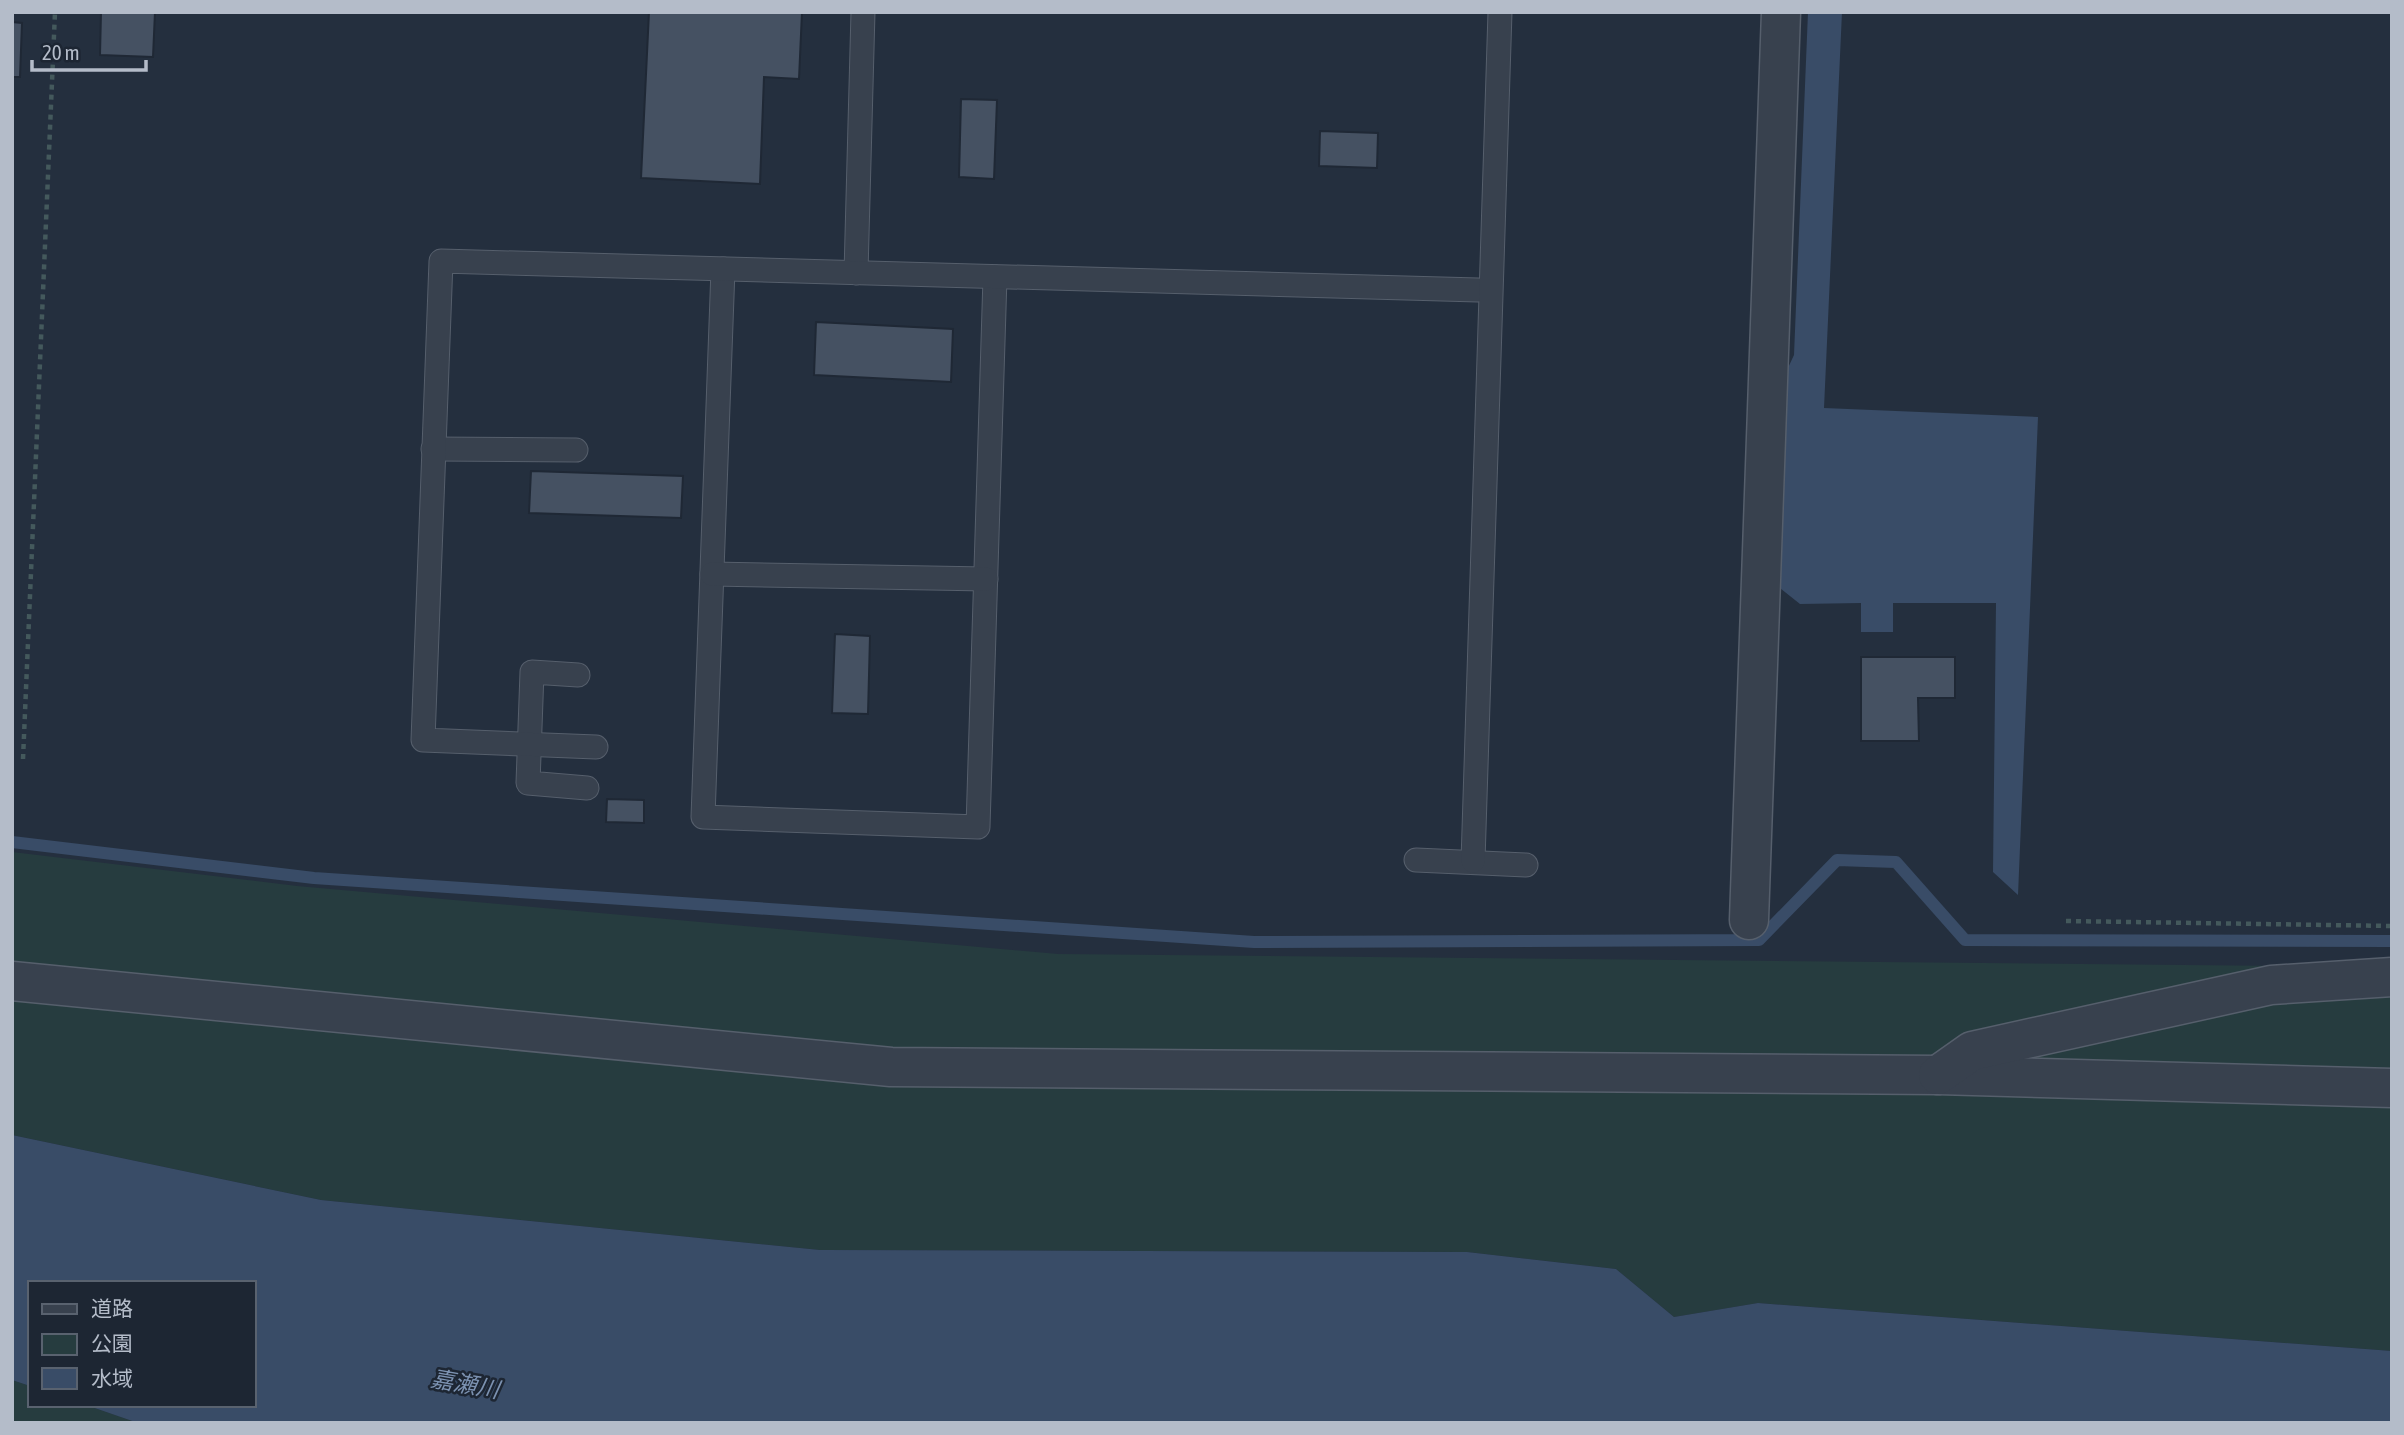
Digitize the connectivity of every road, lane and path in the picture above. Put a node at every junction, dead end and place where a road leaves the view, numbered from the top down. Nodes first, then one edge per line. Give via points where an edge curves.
1 (55, 12) edge
2 (863, 12) edge
3 (1500, 12) edge
4 (1781, 12) edge
5 (723, 269) junction
6 (856, 273) junction
7 (995, 277) junction
8 (1478, 290) dead end
9 (433, 449) junction
10 (576, 450) dead end
11 (712, 574) junction
12 (986, 579) junction
13 (578, 675) dead end
14 (529, 744) junction
15 (596, 747) dead end
16 (23, 759) dead end
17 (587, 788) dead end
18 (1416, 860) dead end
19 (1473, 861) junction
20 (1526, 865) dead end
21 (1749, 920) dead end
22 (2066, 921) dead end
23 (2392, 926) edge
24 (2392, 977) edge
25 (12, 981) edge
26 (1938, 1075) junction
27 (2392, 1088) edge

1 - 16 path
2 - 6 lane
3 - 19 lane
4 - 21 street
5 - 6 lane
5 - 9 lane via 441,261
5 - 11 lane
6 - 7 lane
7 - 8 lane
7 - 12 lane
9 - 10 lane
9 - 14 lane via 423,740
11 - 12 lane
11 - 12 lane via 703,817 978,827
13 - 14 lane via 532,672
14 - 15 lane
14 - 17 lane via 528,783
18 - 19 lane
19 - 20 lane
22 - 23 path
24 - 26 street via 2271,985 1972,1051
25 - 26 street via 891,1067
26 - 27 street

